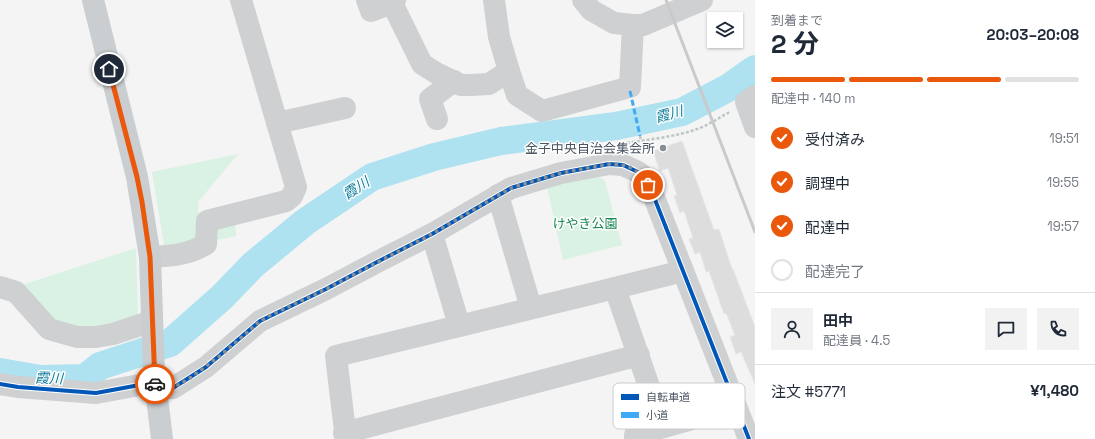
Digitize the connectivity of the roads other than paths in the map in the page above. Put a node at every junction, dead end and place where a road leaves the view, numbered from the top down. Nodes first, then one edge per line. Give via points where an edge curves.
1 (93, 0) edge
2 (241, 0) edge
3 (367, 0) edge
4 (494, 0) edge
5 (583, 0) edge
6 (702, 0) edge
7 (393, 1) edge
8 (633, 25) junction
9 (509, 71) junction
10 (454, 81) junction
11 (750, 99) edge
12 (345, 108) dead end
13 (437, 119) dead end
14 (277, 123) junction
15 (755, 127) edge
16 (498, 195) junction
17 (432, 234) junction
18 (150, 257) junction
19 (683, 271) junction
20 (0, 288) edge
21 (615, 288) junction
22 (531, 308) junction
23 (152, 325) junction
24 (459, 325) junction
25 (638, 355) junction
26 (155, 381) junction
27 (648, 383) edge
28 (727, 383) edge
29 (0, 384) edge
30 (657, 429) edge
31 (745, 429) edge
32 (345, 436) edge
33 (630, 438) edge
34 (162, 439) edge
35 (749, 439) edge

1 - 18 main road via 137,177
2 - 14 street
3 - 7 street via 371,11
4 - 9 street via 499,37
5 - 8 street via 591,10 614,23
6 - 8 street via 643,25
7 - 10 street via 422,64
8 - 9 street via 630,87 542,111 517,95
9 - 10 street via 489,84 461,85
10 - 13 street via 430,100
11 - 15 street
12 - 14 street
14 - 18 street via 296,187 292,196 286,201 208,221 206,244 196,250 174,256
16 - 17 street
16 - 19 street via 511,188 561,173 609,164 632,168 644,177 652,192
16 - 22 street
17 - 24 street
17 - 26 street via 260,321 221,355 173,388
18 - 23 main road
19 - 21 street
19 - 28 street
20 - 23 street via 16,292 49,329 77,337 96,337
21 - 22 street
21 - 25 street
22 - 24 street
23 - 26 main road
24 - 32 street via 336,356
25 - 27 street
25 - 32 street
26 - 29 street via 96,394
26 - 34 main road
30 - 33 street
31 - 35 street

